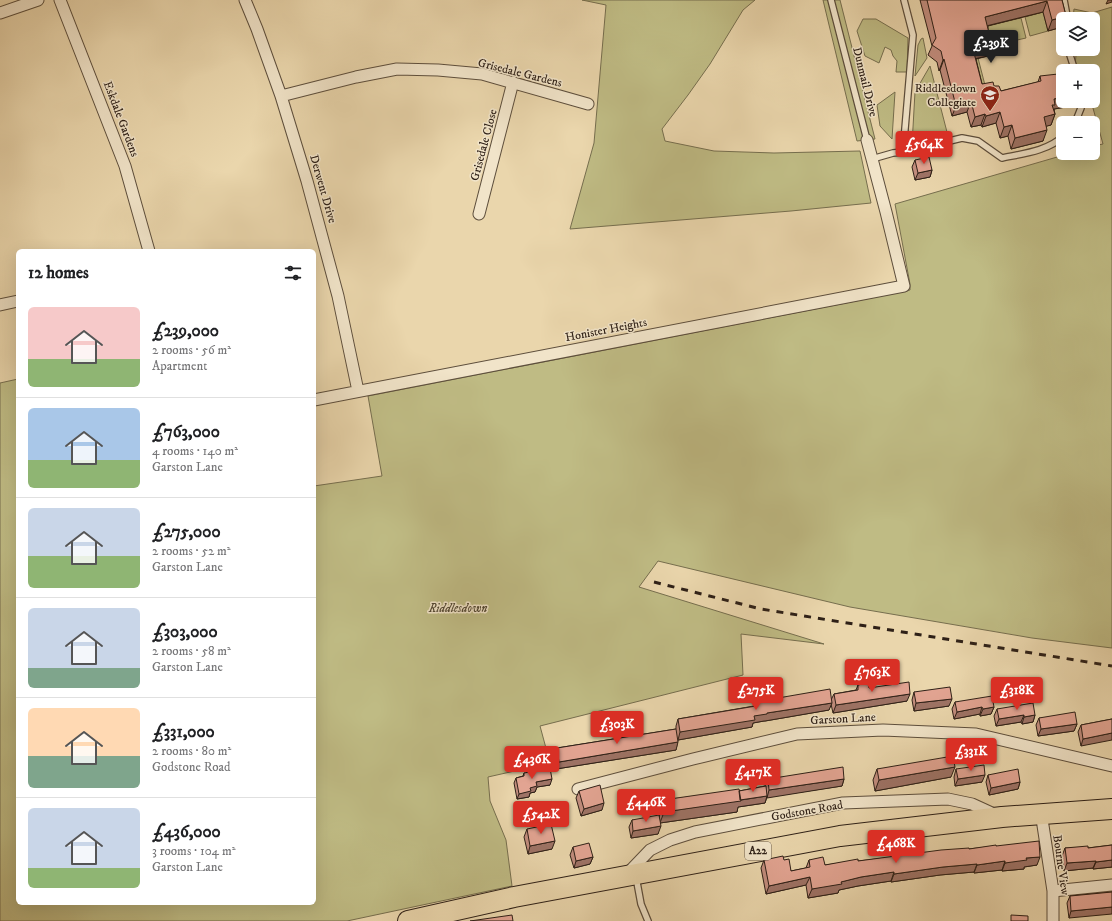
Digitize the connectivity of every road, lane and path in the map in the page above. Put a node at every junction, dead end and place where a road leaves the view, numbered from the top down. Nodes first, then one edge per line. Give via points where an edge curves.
1 (38, 0) edge
2 (60, 0) edge
3 (245, 0) edge
4 (831, 0) edge
5 (904, 0) edge
6 (1064, 0) edge
7 (1066, 12) edge
8 (0, 13) edge
9 (513, 82) junction
10 (281, 96) junction
11 (588, 104) dead end
12 (867, 140) joint
13 (1056, 142) edge
14 (904, 152) junction
15 (872, 159) junction
16 (479, 214) dead end
17 (148, 249) edge
18 (904, 286) joint
19 (16, 301) edge
20 (0, 305) edge
21 (358, 391) junction
22 (316, 400) edge
23 (1112, 766) edge
24 (578, 789) dead end
25 (1112, 808) edge
26 (1045, 813) junction
27 (1002, 817) junction
28 (630, 875) junction
29 (1112, 885) edge
30 (1053, 891) junction
31 (408, 921) edge
32 (648, 921) edge
33 (1053, 921) edge

1 - 8 street
2 - 17 street, Eskdale Gardens via 125,166
3 - 10 street, Derwent Drive
4 - 12 lane, Dunmail Drive
5 - 14 lane via 913,35
6 - 7 lane
9 - 10 street, Grisedale Gardens via 482,74 396,69
9 - 11 street, Grisedale Gardens
9 - 16 street, Grisedale Close
10 - 21 street, Derwent Drive via 308,181 338,296
12 - 15 street, Dunmail Drive
13 - 14 lane via 1045,148 1002,158 978,141 962,138
14 - 15 lane
15 - 18 street, Dunmail Drive
18 - 21 street, Honister Heights
19 - 20 street
21 - 22 street, Honister Heights
23 - 24 street, Garston Lane via 976,734 883,730 797,734
25 - 26 highway, Godstone Road / A22
26 - 27 highway, Godstone Road / A22
26 - 30 street, Bourne View via 1042,819
27 - 28 highway, Godstone Road / A22 via 840,836
27 - 28 street, Godstone Road via 972,804 948,800 843,803 695,832 670,840 650,850
28 - 31 highway, Godstone Road / A22
28 - 32 lane
29 - 30 street
30 - 33 street, Bourne View

